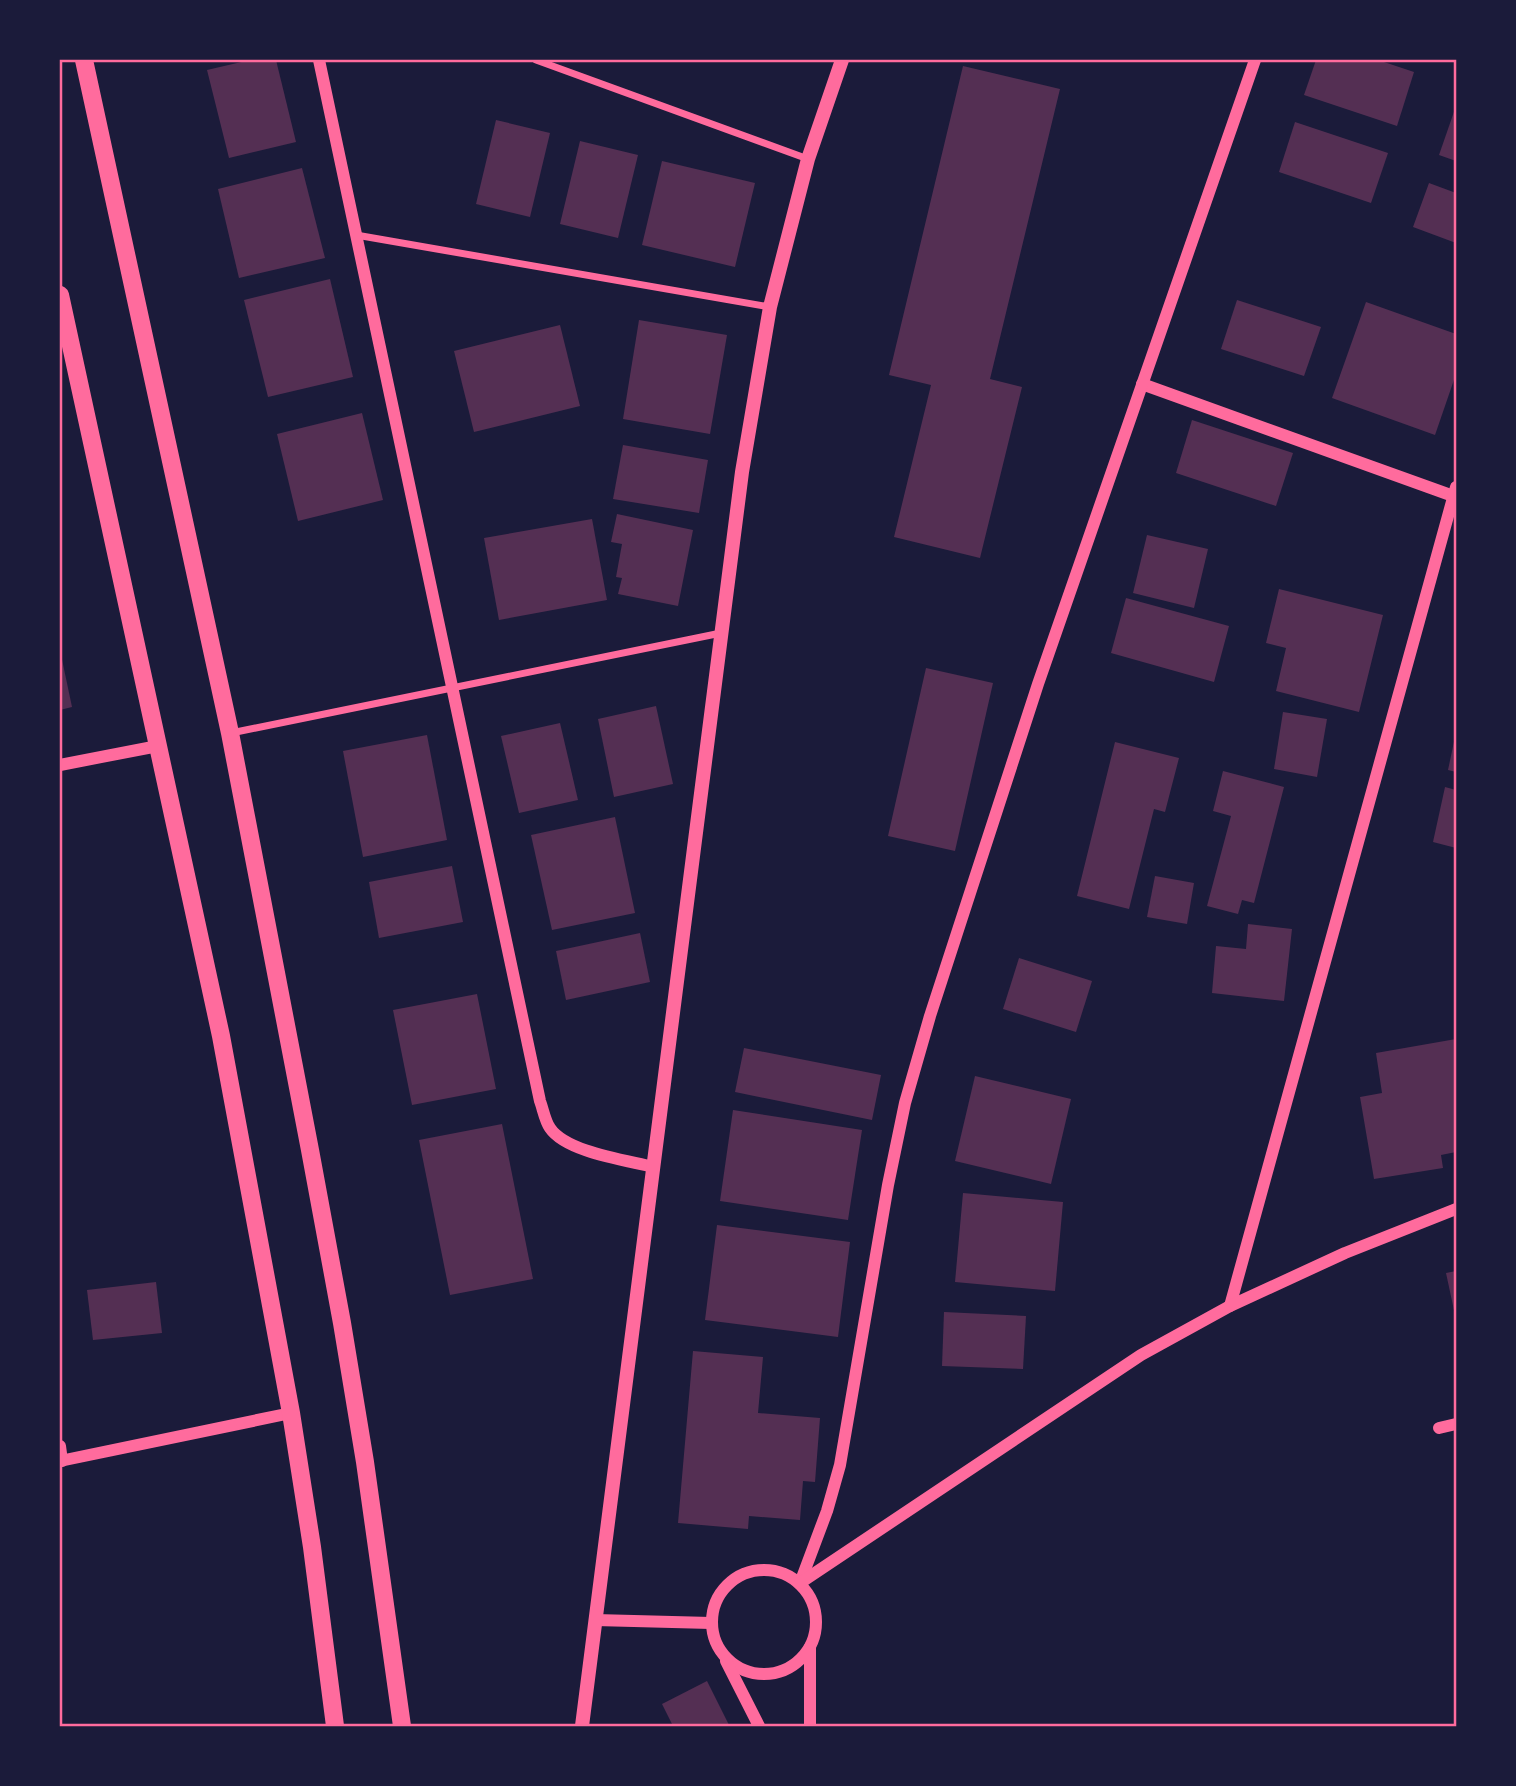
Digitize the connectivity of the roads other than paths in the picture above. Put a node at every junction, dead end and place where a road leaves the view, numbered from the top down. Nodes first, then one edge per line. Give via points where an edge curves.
1 (84, 60) edge
2 (319, 60) edge
3 (536, 60) edge
4 (842, 60) edge
5 (1255, 60) edge
6 (808, 159) junction
7 (356, 235) junction
8 (60, 295) edge
9 (770, 307) junction
10 (1142, 384) junction
11 (1455, 493) edge
12 (721, 633) junction
13 (453, 687) junction
14 (230, 733) junction
15 (158, 746) junction
16 (60, 765) edge
17 (653, 1167) junction
18 (1457, 1209) edge
19 (1230, 1306) junction
20 (291, 1413) junction
21 (1457, 1424) edge
22 (1439, 1428) dead end
23 (60, 1446) edge
24 (61, 1461) edge
25 (800, 1583) junction
26 (594, 1620) junction
27 (711, 1623) junction
28 (810, 1647) junction
29 (724, 1656) junction
30 (335, 1727) edge
31 (402, 1727) edge
32 (582, 1727) edge
33 (759, 1727) edge
34 (810, 1727) edge

1 - 14 main road
2 - 7 street
3 - 6 street
4 - 6 main road
5 - 10 street
6 - 9 main road
7 - 9 street
7 - 13 street
8 - 15 main road
9 - 12 main road
10 - 11 street
10 - 25 street via 1038,684 905,1103 840,1465
11 - 19 street
12 - 13 street
12 - 17 main road
13 - 14 street
13 - 17 street via 540,1101 550,1128 569,1144 589,1152
14 - 31 main road via 342,1323
15 - 16 street
15 - 20 main road via 220,1036
17 - 26 main road
18 - 19 street via 1345,1252
19 - 25 street via 1142,1356
20 - 24 street
20 - 30 main road
21 - 22 street
23 - 24 street
25 - 27 street via 768,1569 734,1578 722,1590
25 - 28 street via 816,1614
26 - 27 street
26 - 32 main road
27 - 29 street
28 - 29 street via 786,1670 769,1675 753,1674
28 - 34 street
29 - 33 street

